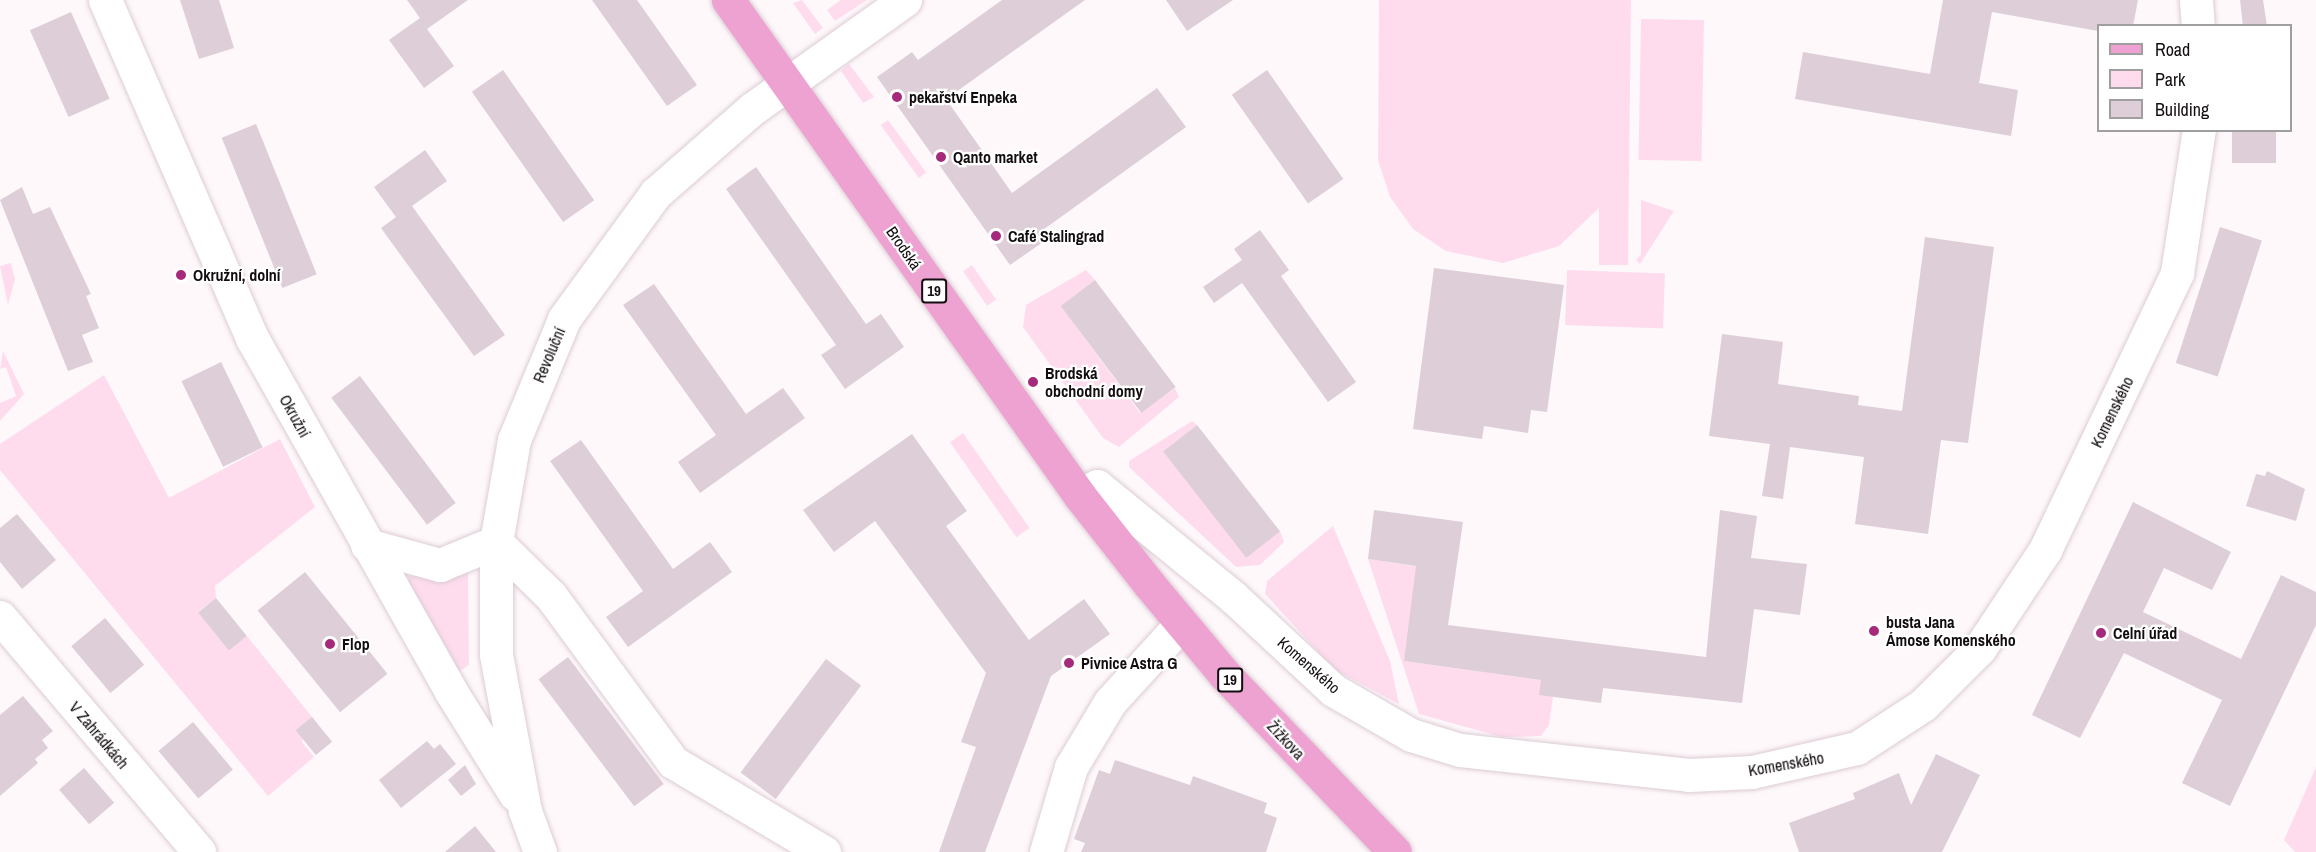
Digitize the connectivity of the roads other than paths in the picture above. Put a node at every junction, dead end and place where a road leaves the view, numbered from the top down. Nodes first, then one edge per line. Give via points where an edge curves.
1 (105, 0) edge
2 (728, 0) edge
3 (905, 0) edge
4 (2196, 0) edge
5 (2198, 24) edge
6 (788, 86) junction
7 (2199, 132) edge
8 (1080, 496) junction
9 (496, 542) junction
10 (367, 545) junction
11 (0, 617) edge
12 (1181, 624) junction
13 (525, 811) junction
14 (199, 852) edge
15 (540, 852) edge
16 (824, 852) edge
17 (1046, 852) edge
18 (1395, 852) edge

1 - 10 street, Okružní via 252,338
2 - 6 main road, Brodská / 19
3 - 6 street, Revoluční
4 - 5 street
6 - 8 main road, Brodská / 19
6 - 9 street, Revoluční via 752,109 656,193 564,319 514,440
7 - 8 street, Komenského via 2177,273 2045,550 2014,603 1980,648 1923,705 1857,748 1752,772 1689,775 1460,750 1411,735 1333,690 1233,597 1097,486
8 - 12 main road, Žižkova / 19
9 - 10 street via 440,565
9 - 13 street, Revoluční via 496,654
9 - 16 street via 550,596 673,762
10 - 13 street, Okružní
11 - 14 street, V Zahrádkách
12 - 17 street via 1110,702 1076,758
12 - 18 main road, Žižkova / 19
13 - 15 street, Revoluční

